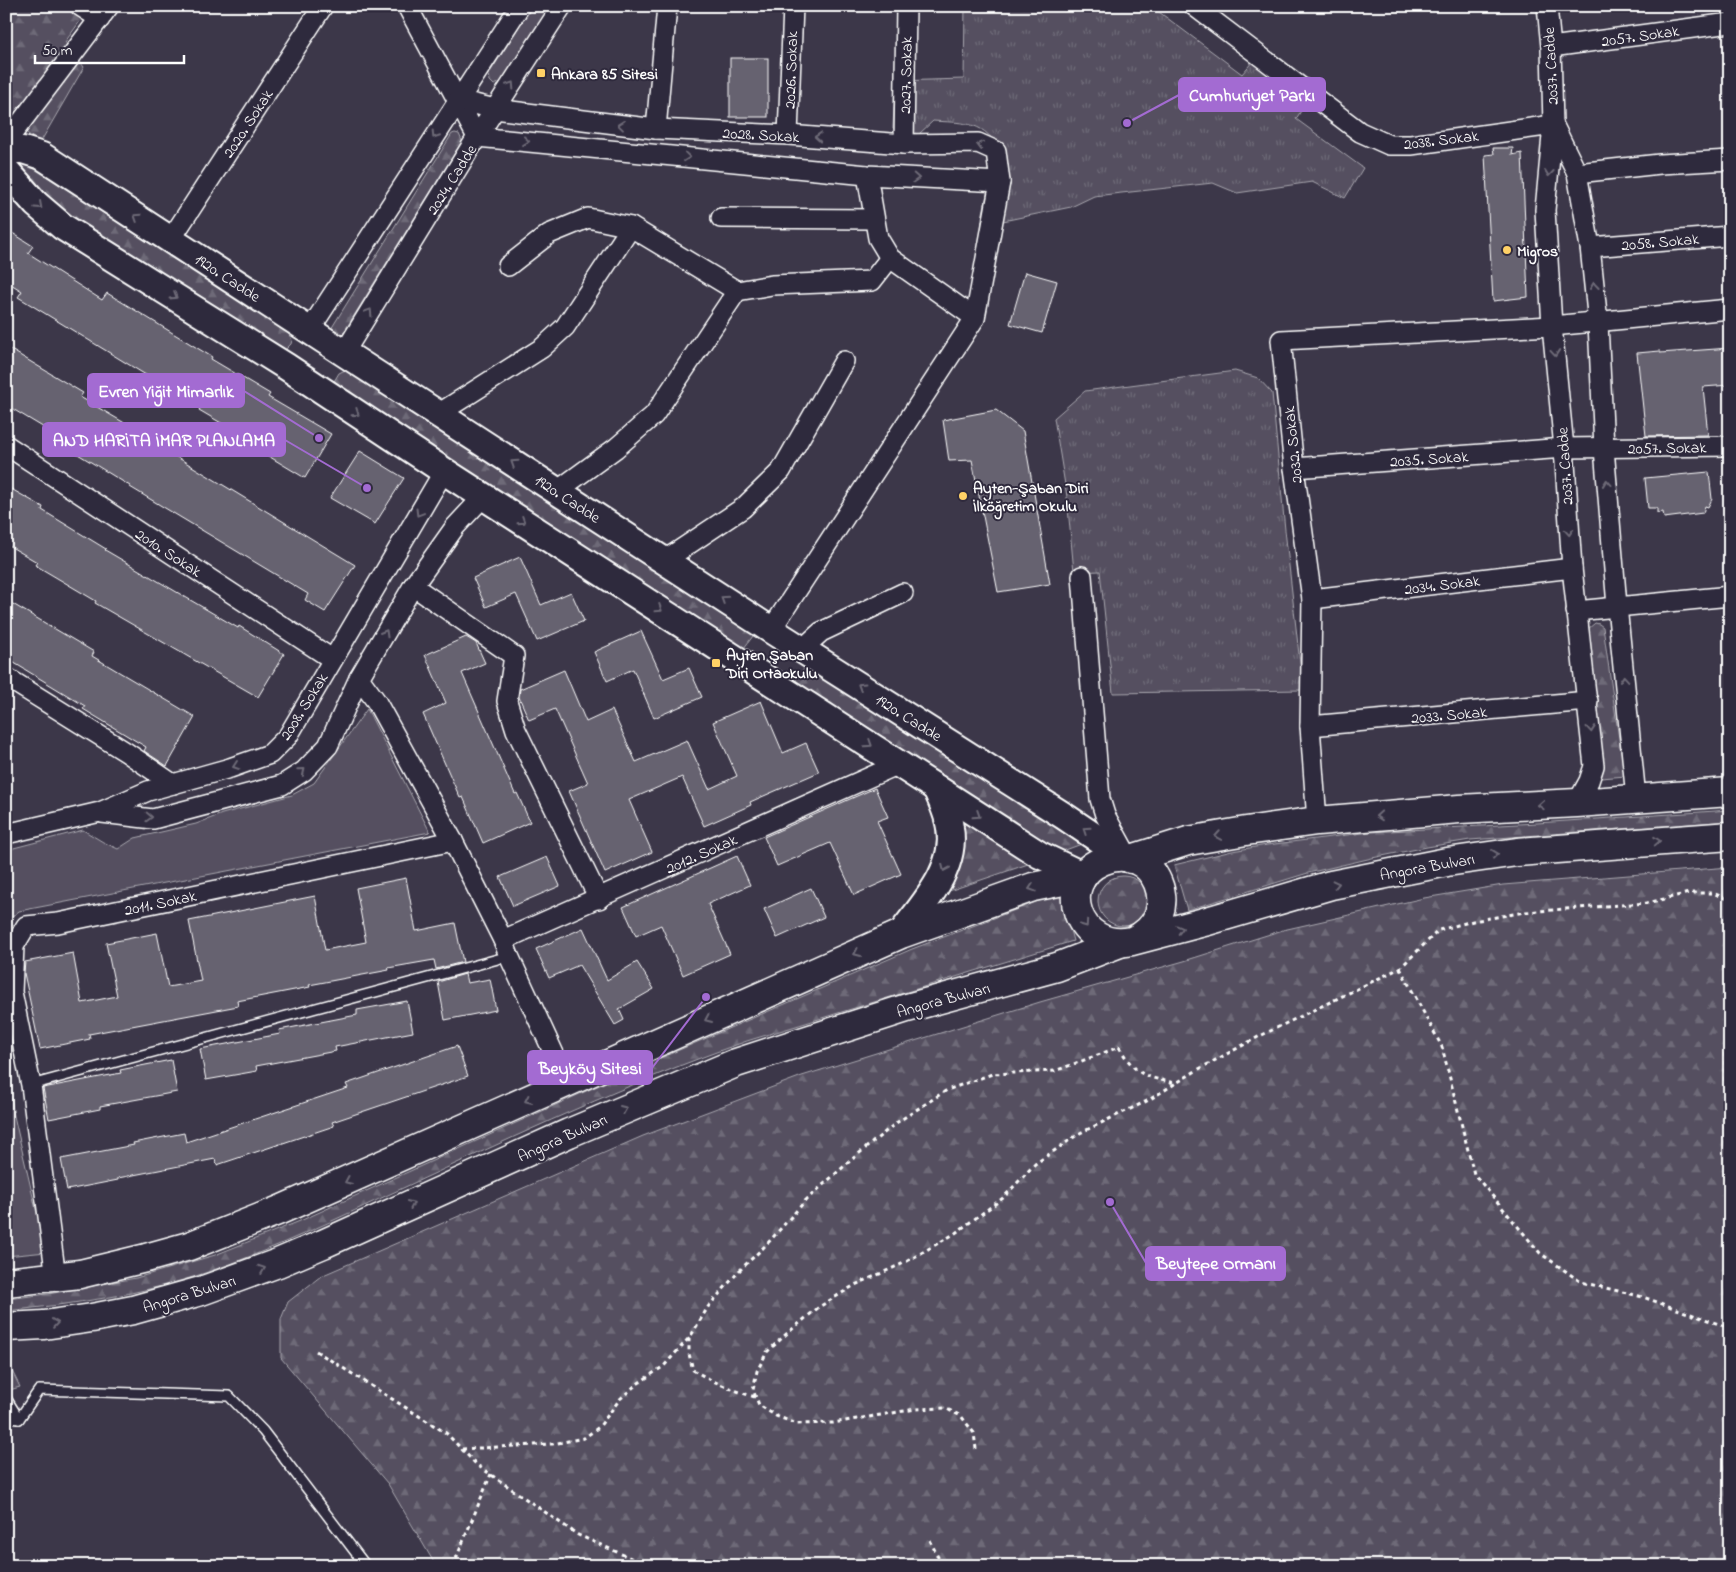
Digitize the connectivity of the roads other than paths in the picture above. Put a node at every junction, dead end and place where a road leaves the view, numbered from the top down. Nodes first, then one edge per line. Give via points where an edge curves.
1 (80, 6) edge
2 (323, 6) edge
3 (407, 6) edge
4 (520, 6) edge
5 (562, 6) edge
6 (667, 6) edge
7 (793, 6) edge
8 (906, 6) edge
9 (1547, 6) edge
10 (1204, 8) edge
11 (104, 12) edge
12 (1730, 23) edge
13 (1551, 47) junction
14 (458, 100) junction
15 (495, 109) junction
16 (1553, 125) junction
17 (656, 129) junction
18 (788, 135) junction
19 (477, 137) junction
20 (6, 142) edge
21 (904, 144) junction
22 (6, 150) edge
23 (1730, 160) edge
24 (6, 170) edge
25 (1577, 173) junction
26 (867, 175) junction
27 (1000, 182) junction
28 (721, 218) dead end
29 (874, 220) junction
30 (631, 227) junction
31 (1730, 236) edge
32 (171, 239) junction
33 (1590, 247) junction
34 (890, 258) junction
35 (508, 266) dead end
36 (738, 291) junction
37 (1730, 309) edge
38 (975, 318) junction
39 (1598, 322) junction
40 (1552, 326) junction
41 (309, 331) junction
42 (344, 353) junction
43 (844, 361) dead end
44 (286, 367) junction
45 (321, 389) junction
46 (438, 414) junction
47 (6, 445) edge
48 (1730, 446) edge
49 (1564, 448) junction
50 (1604, 448) junction
51 (1294, 468) junction
52 (444, 471) junction
53 (557, 490) junction
54 (483, 497) junction
55 (665, 560) junction
56 (1572, 568) junction
57 (1082, 576) dead end
58 (413, 586) junction
59 (902, 593) dead end
60 (1730, 596) edge
61 (1312, 599) junction
62 (1617, 606) junction
63 (1576, 611) junction
64 (772, 630) junction
65 (805, 651) junction
66 (332, 659) junction
67 (748, 666) junction
68 (6, 677) edge
69 (359, 678) junction
70 (783, 688) junction
71 (1588, 701) junction
72 (1310, 726) junction
73 (899, 764) junction
74 (173, 784) junction
75 (936, 788) junction
76 (1730, 792) edge
77 (1636, 798) junction
78 (1577, 803) junction
79 (100, 812) junction
80 (1317, 821) junction
81 (6, 834) edge
82 (1730, 836) edge
83 (453, 840) junction
84 (1129, 858) junction
85 (1082, 878) junction
86 (599, 898) junction
87 (901, 934) junction
88 (1126, 942) junction
89 (506, 948) junction
90 (567, 1082) junction
91 (31, 1085) junction
92 (56, 1278) junction
93 (6, 1282) edge
94 (6, 1327) edge
95 (6, 1398) edge
96 (6, 1417) edge
97 (19, 1418) junction
98 (366, 1566) edge

1 - 11 street
2 - 32 street, 2020. Sokak
3 - 14 street
4 - 14 street
15 -> 5 street, 2024. Cadde
6 - 17 street
7 - 18 street, 2026. Sokak
8 - 21 street, 2027. Sokak
9 - 13 street, 2037. Cadde
10 - 16 street, 2038. Sokak via 1360,132 1389,145 1411,145
11 - 20 street
12 - 13 street, 2057. Sokak
13 - 16 street, 2037. Cadde
14 - 15 street, 2028. Sokak
14 - 19 street
14 -> 41 street
17 -> 15 street, 2028. Sokak
15 - 19 street, 2024. Cadde
16 - 25 street, 2037. Cadde
16 -> 40 street, 2037. Cadde via 1545,210
17 - 18 street, 2028. Sokak
21 -> 18 street, 2028. Sokak
19 -> 26 street, 2028. Sokak
42 -> 19 street, 2024. Cadde
27 -> 21 street, 2028. Sokak via 996,151 978,143
32 -> 22 main road, 1920. Cadde via 42,156 23,150
23 - 25 street
24 -> 44 main road via 36,204 63,227
25 - 33 street, 2037. Cadde
26 -> 27 street, 2028. Sokak
26 - 29 street
27 - 38 street, 2028. Sokak
28 - 29 street
29 - 34 street via 878,238
30 - 35 street via 588,218 549,234
30 - 36 street
30 - 46 street via 566,327 542,348
31 - 33 street, 2058. Sokak
32 - 41 main road, 1920. Cadde
39 -> 33 street, 2037. Cadde
34 - 36 street via 872,281
34 - 38 street
36 - 53 street via 654,415 616,448
37 - 39 street
38 - 64 street
39 - 40 street
39 - 50 street, 2037. Cadde
40 -> 49 street, 2037. Cadde
40 - 51 street, 2032. Sokak via 1281,340
41 - 42 main road, 1920. Cadde
41 - 44 main road
42 - 45 main road
42 - 46 main road, 1920. Cadde
43 - 55 street via 781,471 743,508
44 - 45 main road
45 -> 52 main road
53 -> 46 main road, 1920. Cadde
47 - 66 street, 2010. Sokak
48 - 50 street, 2057. Sokak
49 - 50 street, 2057. Sokak
49 - 51 street, 2035. Sokak
49 -> 56 street, 2037. Cadde
62 -> 50 street, 2037. Cadde
51 - 61 street, 2032. Sokak
52 - 54 main road
52 -> 66 street, 2008. Sokak
53 - 55 main road, 1920. Cadde
54 - 58 street via 455,527
54 -> 67 main road
64 -> 55 main road, 1920. Cadde
56 - 61 street, 2034. Sokak
56 - 63 street, 2037. Cadde
57 - 84 street via 1100,799
69 -> 58 street
58 - 86 street via 514,656 507,701 516,730
59 - 65 street via 821,632
60 - 62 street
61 - 72 street, 2032. Sokak
62 - 63 street
77 -> 62 street, 2037. Cadde
63 - 71 street, 2037. Cadde
64 - 65 main road, 1920. Cadde
64 - 67 main road
65 - 70 main road
84 -> 65 main road, 1920. Cadde
66 -> 74 street, 2008. Sokak via 288,736 270,754
67 - 70 main road
68 - 74 street
79 -> 69 street via 153,819 282,785 304,771 328,746
69 - 83 street via 376,701
70 -> 73 main road
71 - 72 street, 2033. Sokak
71 -> 78 street, 2037. Cadde via 1594,766
72 - 80 street, 2032. Sokak
73 - 75 main road
73 - 86 street, 2012. Sokak
74 - 79 street, 2008. Sokak
75 -> 85 main road
75 -> 87 main road via 951,829 948,860 931,895
76 - 77 main road
77 - 78 main road
78 -> 80 main road
79 - 81 street, 2008. Sokak
80 -> 84 main road via 1188,841
88 -> 82 main road, Angora Bulvarı via 1331,885 1447,862 1517,852
83 - 89 street
83 - 91 street, 2011. Sokak via 58,923 26,926 14,946 12,992
84 - 85 main road via 1102,860
84 - 88 main road, Angora Bulvarı via 1152,873 1160,887 1162,904 1153,927
85 -> 87 main road via 1033,887
85 -> 88 main road via 1076,903 1083,924 1100,938
86 - 89 street, 2012. Sokak
87 -> 90 main road
94 -> 88 main road, Angora Bulvarı via 92,1318 201,1291 323,1244 570,1133 736,1063 907,1008 1057,967
89 - 90 street
89 - 91 lane
90 -> 92 main road via 280,1210 180,1248
91 - 92 street, 2011. Sokak
92 - 93 main road
95 - 97 lane
96 - 97 lane
97 - 98 lane via 38,1390 229,1396 263,1430

